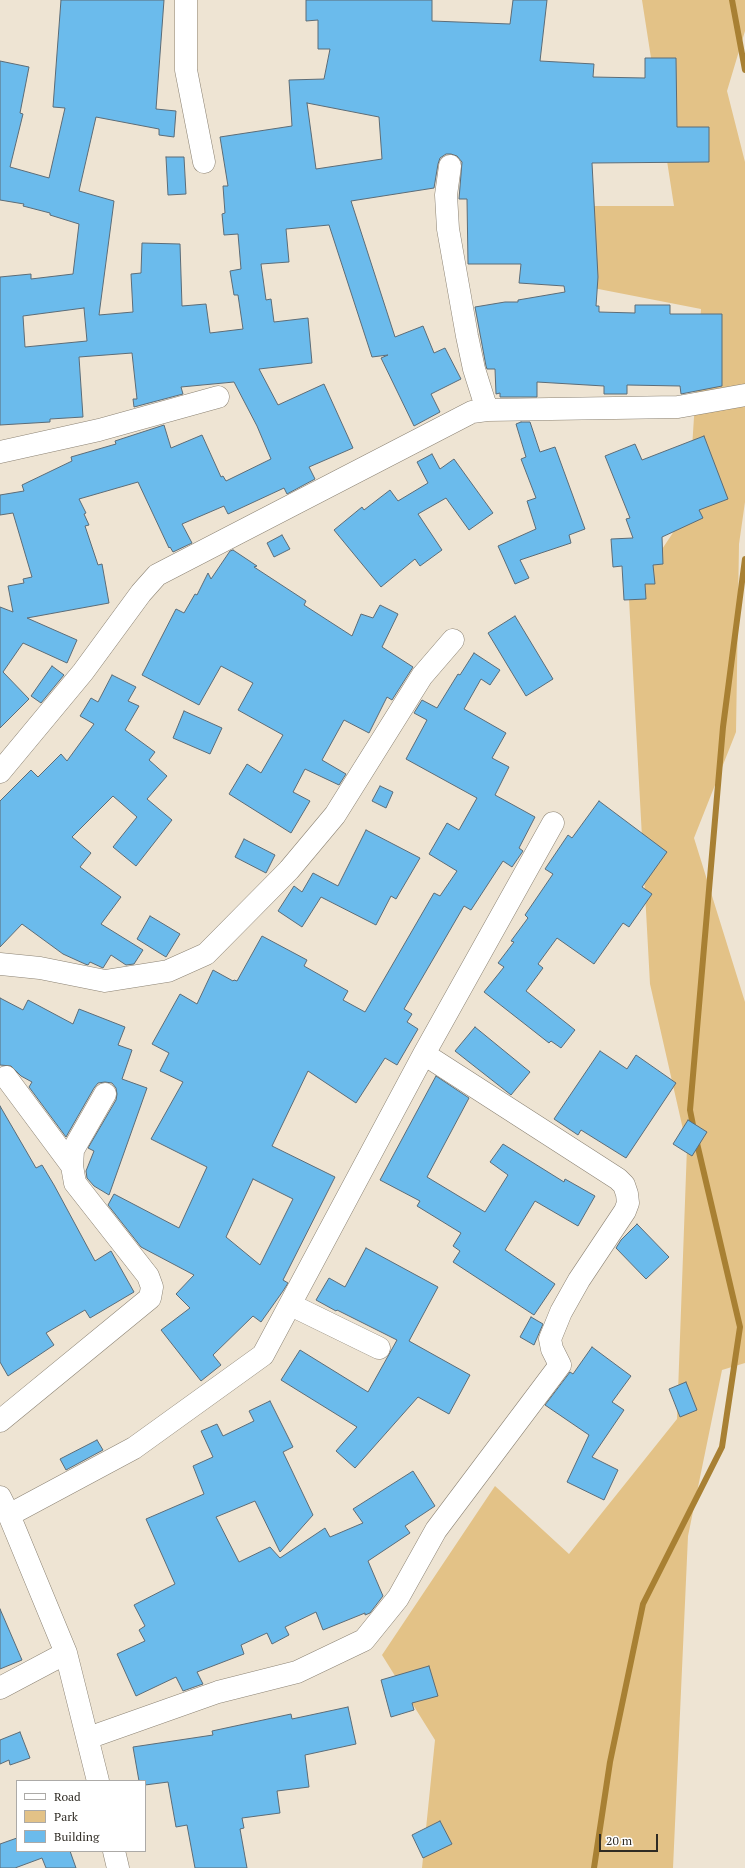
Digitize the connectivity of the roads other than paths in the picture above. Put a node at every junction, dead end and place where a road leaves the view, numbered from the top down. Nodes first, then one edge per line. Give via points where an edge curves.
1 (186, 0) edge
2 (204, 162) dead end
3 (450, 166) dead end
4 (745, 395) edge
5 (218, 397) dead end
6 (487, 410) junction
7 (0, 452) edge
8 (453, 640) dead end
9 (0, 772) edge
10 (553, 823) dead end
11 (0, 964) edge
12 (424, 1054) junction
13 (6, 1077) dead end
14 (105, 1094) dead end
15 (72, 1166) junction
16 (291, 1305) junction
17 (380, 1348) dead end
18 (0, 1421) edge
19 (4, 1506) edge
20 (66, 1653) junction
21 (0, 1688) edge
22 (88, 1738) junction
23 (98, 1780) edge
24 (114, 1852) edge
25 (118, 1868) edge

1 - 2 street via 186,70
3 - 6 street via 446,195 448,229 474,369
4 - 6 street via 678,407
5 - 7 street via 99,430
6 - 9 street via 472,412 157,575 140,593 83,672
8 - 11 street via 422,676 335,815 290,870 206,954 168,971 105,981 40,968
10 - 12 street
12 - 16 street
12 - 22 street via 624,1185 628,1203 625,1211 579,1280 550,1339 560,1365 436,1530 398,1598 364,1640 297,1672 218,1692
13 - 15 street
14 - 15 street via 73,1150
15 - 18 street via 75,1183 148,1276 152,1287 150,1298
16 - 17 street
16 - 19 street via 263,1355 134,1448
19 - 20 street
20 - 21 street
20 - 22 street
22 - 23 street
24 - 25 street

